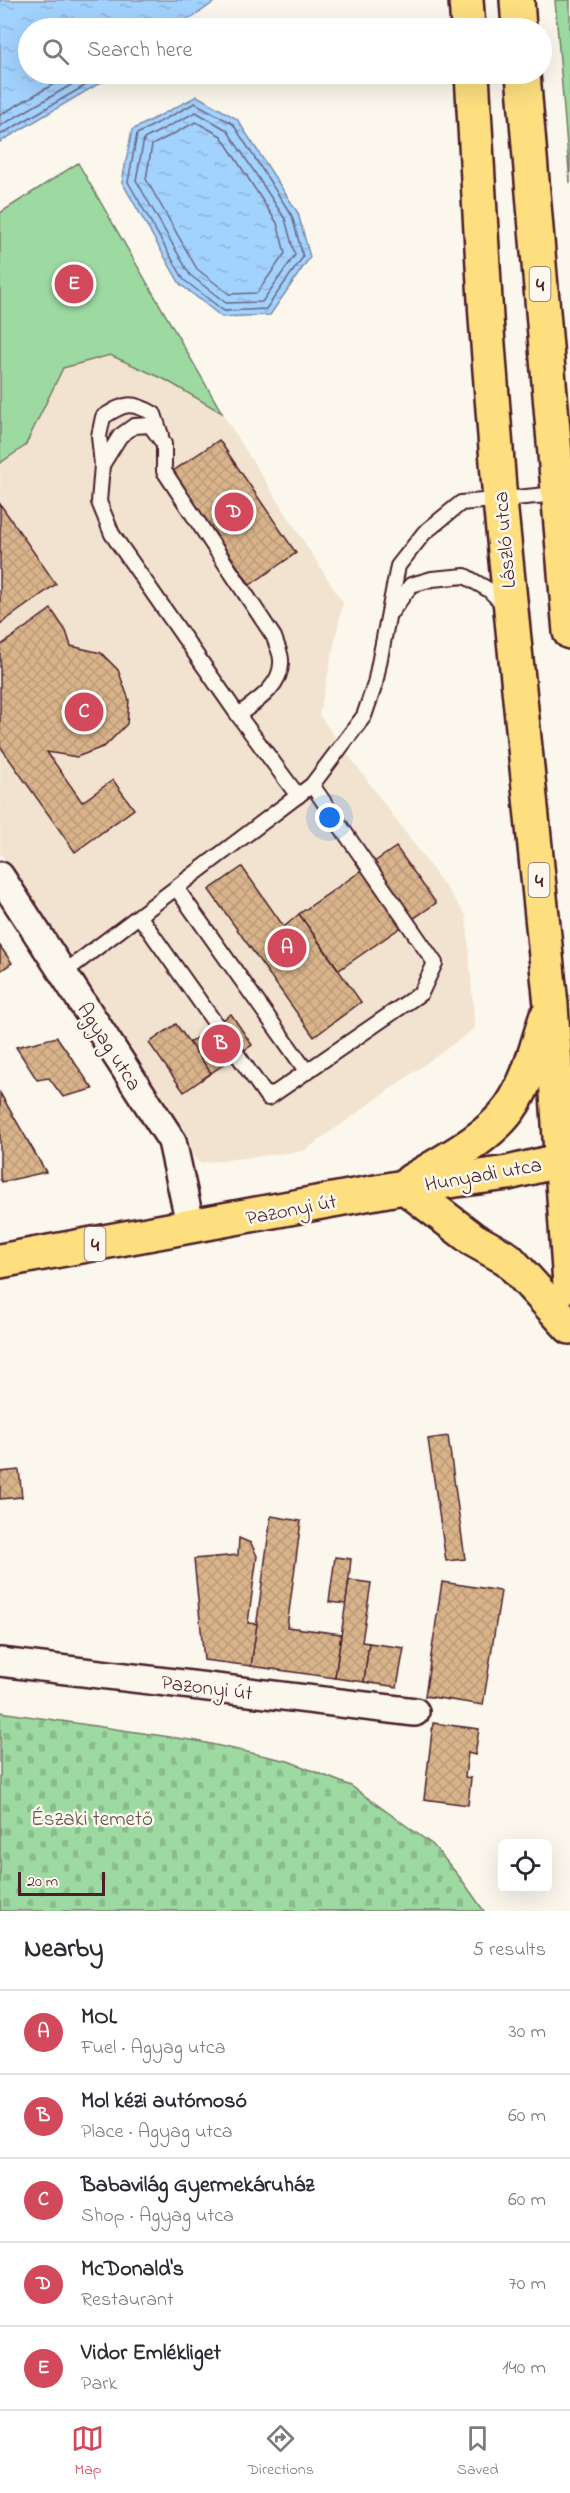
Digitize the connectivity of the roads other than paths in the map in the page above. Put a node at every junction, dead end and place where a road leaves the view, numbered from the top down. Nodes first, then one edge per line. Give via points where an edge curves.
1 (466, 0) edge
2 (516, 0) edge
3 (467, 18) edge
4 (518, 18) edge
5 (473, 84) edge
6 (524, 84) edge
7 (164, 444) junction
8 (102, 465) junction
9 (558, 494) junction
10 (500, 501) junction
11 (510, 612) junction
12 (388, 615) junction
13 (570, 632) edge
14 (238, 715) junction
15 (312, 785) junction
16 (298, 796) junction
17 (0, 876) edge
18 (177, 890) junction
19 (140, 917) junction
20 (62, 974) junction
21 (551, 1005) junction
22 (308, 1072) junction
23 (565, 1159) edge
24 (402, 1188) junction
25 (191, 1228) junction
26 (0, 1261) edge
27 (570, 1285) edge
28 (570, 1327) edge
29 (0, 1662) edge
30 (415, 1712) dead end

1 - 3 main road
2 - 4 main road
5 - 10 main road, László utca / 4
6 - 9 main road, 4
7 - 8 lane via 150,425 134,426 120,436
7 - 8 lane via 154,414 136,404 118,408 103,417 99,436
7 - 14 lane via 164,471 274,637 281,660 278,679
8 - 14 lane via 99,502 112,534
9 - 10 lane
9 - 13 main road, 4
10 - 11 main road, László utca / 4
10 - 12 lane via 461,503 424,533 398,566
11 - 12 lane via 489,590 465,576 411,585
11 - 21 main road, László utca / 4
12 - 15 lane via 375,684 364,716
14 - 16 lane
15 - 16 lane
15 - 22 lane via 435,963 421,993
16 - 18 lane
17 - 20 street, Agyag utca
18 - 19 lane
18 - 22 lane
19 - 20 lane
19 - 22 lane via 268,1098
20 - 25 street, Agyag utca via 172,1141
21 - 23 main road, László utca
21 - 24 main road, 4 via 527,1076 510,1108 473,1144
23 - 24 main road, Hunyadi utca / 4 via 508,1173
23 - 27 main road, László utca
24 - 25 main road, Pazonyi út / 4
24 - 28 main road via 474,1240 508,1259
25 - 26 main road, Pazonyi út / 4
29 - 30 street, Pazonyi út

